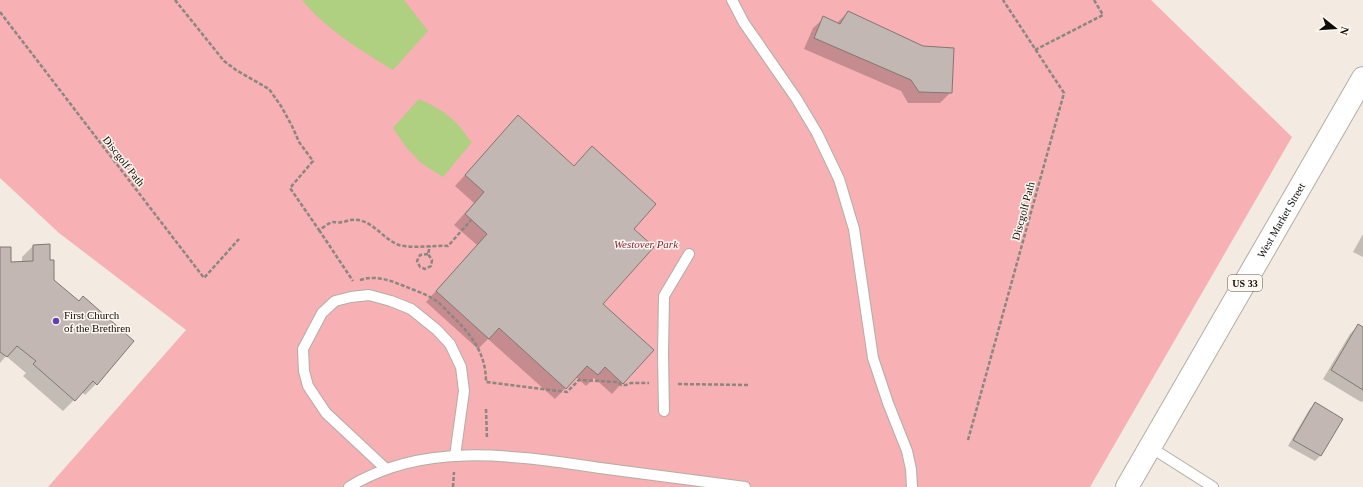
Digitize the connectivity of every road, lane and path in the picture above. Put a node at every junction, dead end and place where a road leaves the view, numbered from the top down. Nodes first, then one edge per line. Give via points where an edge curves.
1 (175, 0) edge
2 (732, 0) edge
3 (1002, 0) edge
4 (1094, 0) edge
5 (0, 12) edge
6 (1035, 50) junction
7 (1363, 78) edge
8 (471, 220) dead end
9 (319, 230) junction
10 (239, 239) dead end
11 (430, 246) junction
12 (428, 254) junction
13 (689, 254) dead end
14 (663, 383) junction
15 (750, 385) dead end
16 (486, 409) dead end
17 (664, 411) dead end
18 (487, 440) dead end
19 (968, 440) dead end
20 (1150, 447) junction
21 (455, 456) junction
22 (386, 469) junction
23 (1211, 486) edge
24 (349, 487) edge
25 (745, 487) edge
26 (912, 487) edge
27 (1127, 487) edge

1 - 9 path via 224,61 269,89 281,106 299,142 313,161 290,188
2 - 26 lane via 744,23 817,133 839,179 854,229 873,358 907,451
3 - 6 path, Discgolf Path
4 - 6 path via 1103,15
5 - 10 path, Discgolf Path via 204,278
6 - 19 path, Discgolf Path via 1064,93
7 - 20 main road, West Market Street / US 33
8 - 11 path via 448,246
9 - 11 path via 332,222 360,220 397,244 407,247
9 - 14 path via 353,281 368,277 381,278 416,290 435,300 462,325 475,343 483,358 486,382 567,392 579,380 618,382 621,385
11 - 12 path
12 - 12 path via 432,260 431,266 425,269 420,267 417,261 420,255
13 - 14 lane via 664,296
14 - 15 path
14 - 17 lane
16 - 18 path
20 - 23 lane
20 - 27 main road, West Market Street / US 33
21 - 22 lane via 416,461
21 - 22 lane via 464,391 461,367 450,344 410,309 391,301 369,295 335,301 322,313 303,349 308,386 326,413
21 - 25 lane via 523,457
22 - 24 lane via 371,474

